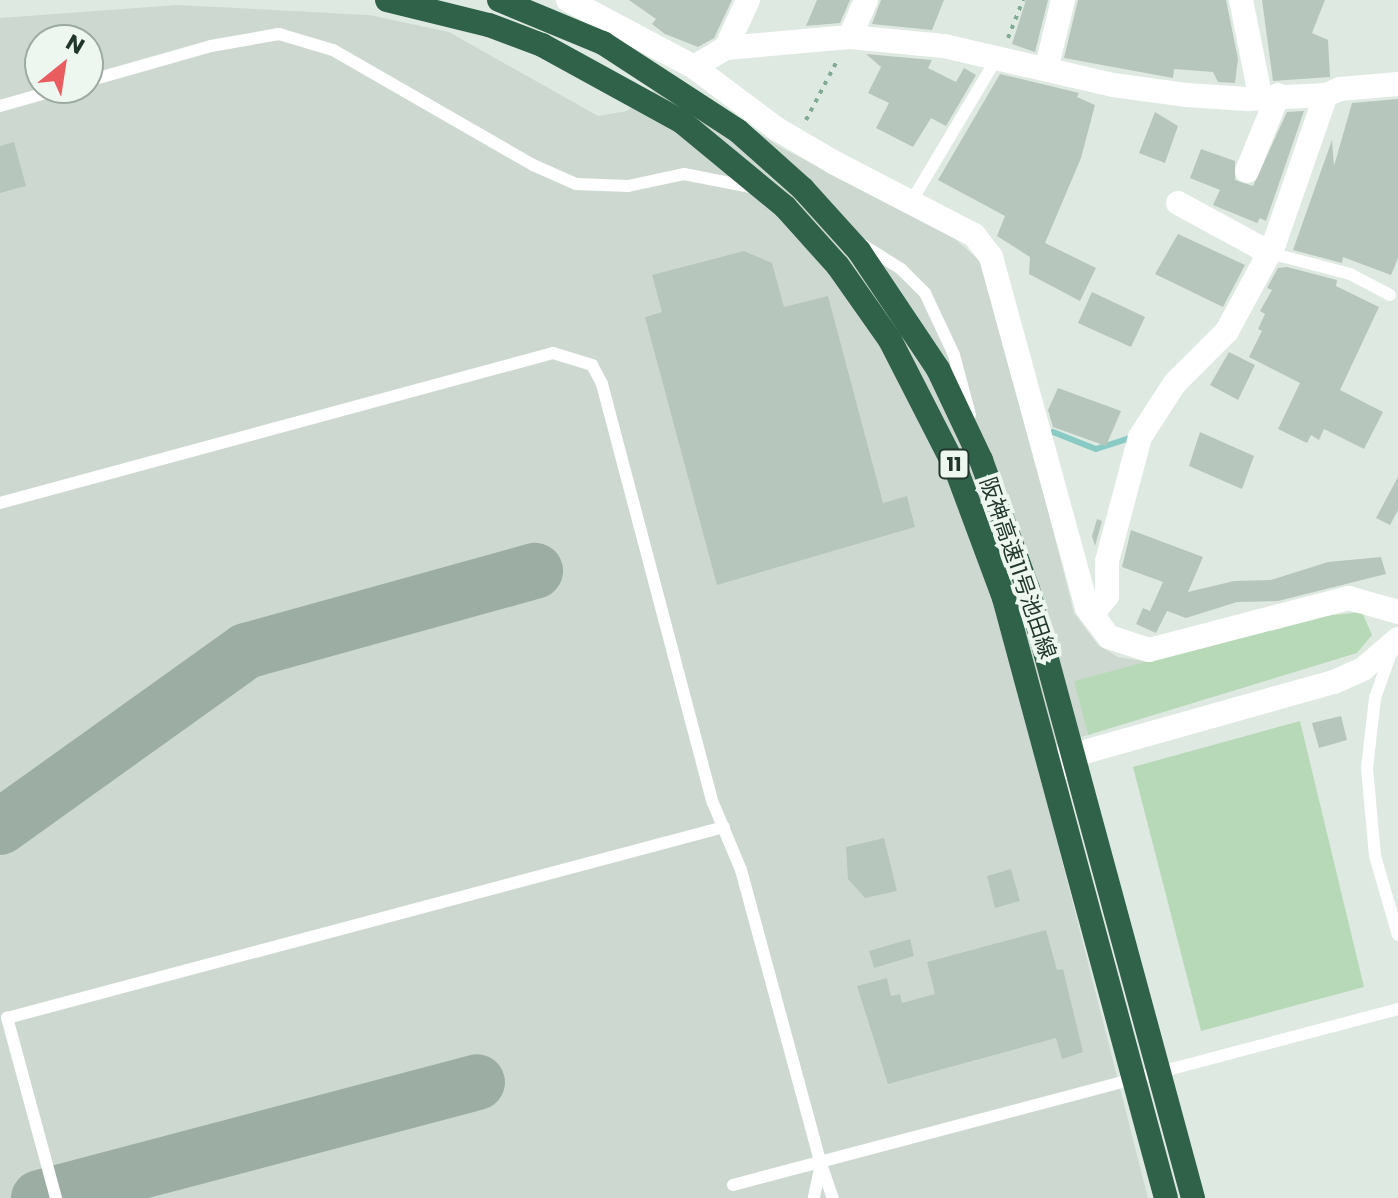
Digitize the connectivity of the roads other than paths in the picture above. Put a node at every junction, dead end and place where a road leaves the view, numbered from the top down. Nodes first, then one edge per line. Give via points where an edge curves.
1 (387, 0) edge
2 (499, 0) edge
3 (568, 0) edge
4 (748, 0) edge
5 (866, 0) edge
6 (1063, 0) edge
7 (1241, 0) edge
8 (618, 10) edge
9 (850, 37) junction
10 (726, 48) junction
11 (998, 56) junction
12 (1047, 66) junction
13 (694, 67) junction
14 (104, 76) edge
15 (1397, 78) edge
16 (1269, 95) junction
17 (1326, 95) junction
18 (24, 99) edge
19 (0, 106) edge
20 (1247, 171) dead end
21 (911, 202) junction
22 (1178, 203) dead end
23 (1270, 253) junction
24 (1390, 295) dead end
25 (0, 503) edge
26 (1398, 612) edge
27 (1092, 614) junction
28 (1396, 642) edge
29 (1063, 758) junction
30 (724, 827) junction
31 (1395, 911) edge
32 (1398, 935) edge
33 (1398, 1009) edge
34 (4, 1019) edge
35 (1147, 1074) junction
36 (821, 1164) junction
37 (733, 1185) dead end
38 (56, 1198) edge
39 (814, 1198) edge
40 (833, 1198) edge
41 (1166, 1198) edge
42 (1181, 1198) edge
43 (1193, 1198) edge

1 - 41 highway, 阪神高速11号池田線 / 11 via 489,25 542,45 682,122 785,207 838,266 890,340 956,469 1004,598
2 - 43 highway, 阪神高速11号池田線 / 11 via 626,56 738,131 803,189 859,251 931,358 981,460 1028,589
3 - 8 street
4 - 10 street
5 - 9 street
6 - 12 street
7 - 16 street
8 - 13 street
9 - 10 street
9 - 11 street
10 - 13 street
11 - 12 street
11 - 21 lane
12 - 16 street via 1160,92 1247,99
13 - 21 street via 795,140
14 - 29 lane via 211,46 279,34 333,50 533,165 576,184 628,186 684,174 780,193 901,269 925,293 954,355
15 - 17 street
16 - 17 street
16 - 20 street
17 - 23 street
18 - 19 lane
21 - 27 street via 974,235 991,257
22 - 23 street
23 - 24 lane via 1350,274
23 - 27 street via 1227,331 1175,383 1146,426 1107,561 1107,596
25 - 30 lane via 553,353 574,356 592,365 602,384
26 - 27 street via 1349,598 1149,650 1109,637
28 - 29 street via 1363,669 1334,682
28 - 31 lane via 1375,698 1367,768 1375,856
29 - 35 street
30 - 34 lane
30 - 36 lane via 741,870
31 - 32 lane
33 - 35 lane
34 - 38 lane
35 - 36 lane
35 - 42 street
36 - 37 lane
36 - 39 lane
36 - 40 lane

